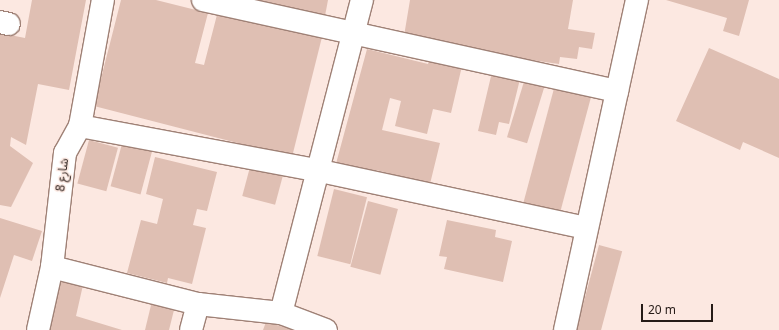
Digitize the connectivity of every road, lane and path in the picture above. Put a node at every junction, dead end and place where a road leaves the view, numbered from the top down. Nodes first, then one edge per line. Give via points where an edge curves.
1 (103, 0) edge
2 (203, 0) edge
3 (362, 0) edge
4 (637, 0) edge
5 (354, 35) junction
6 (618, 91) junction
7 (80, 126) junction
8 (316, 170) junction
9 (586, 228) junction
10 (52, 267) junction
11 (198, 304) junction
12 (281, 313) junction
13 (38, 330) edge
14 (192, 330) edge
15 (326, 330) edge
16 (565, 330) edge

1 - 7 street, شارع 8
2 - 5 street
3 - 5 street
4 - 6 street
5 - 6 street
5 - 8 street
6 - 9 street
7 - 8 street
7 - 10 street, شارع 8 via 65,153
8 - 9 street
8 - 12 street
9 - 16 street
10 - 11 street
10 - 13 street, شارع 8
11 - 12 street
11 - 14 street
12 - 15 street

